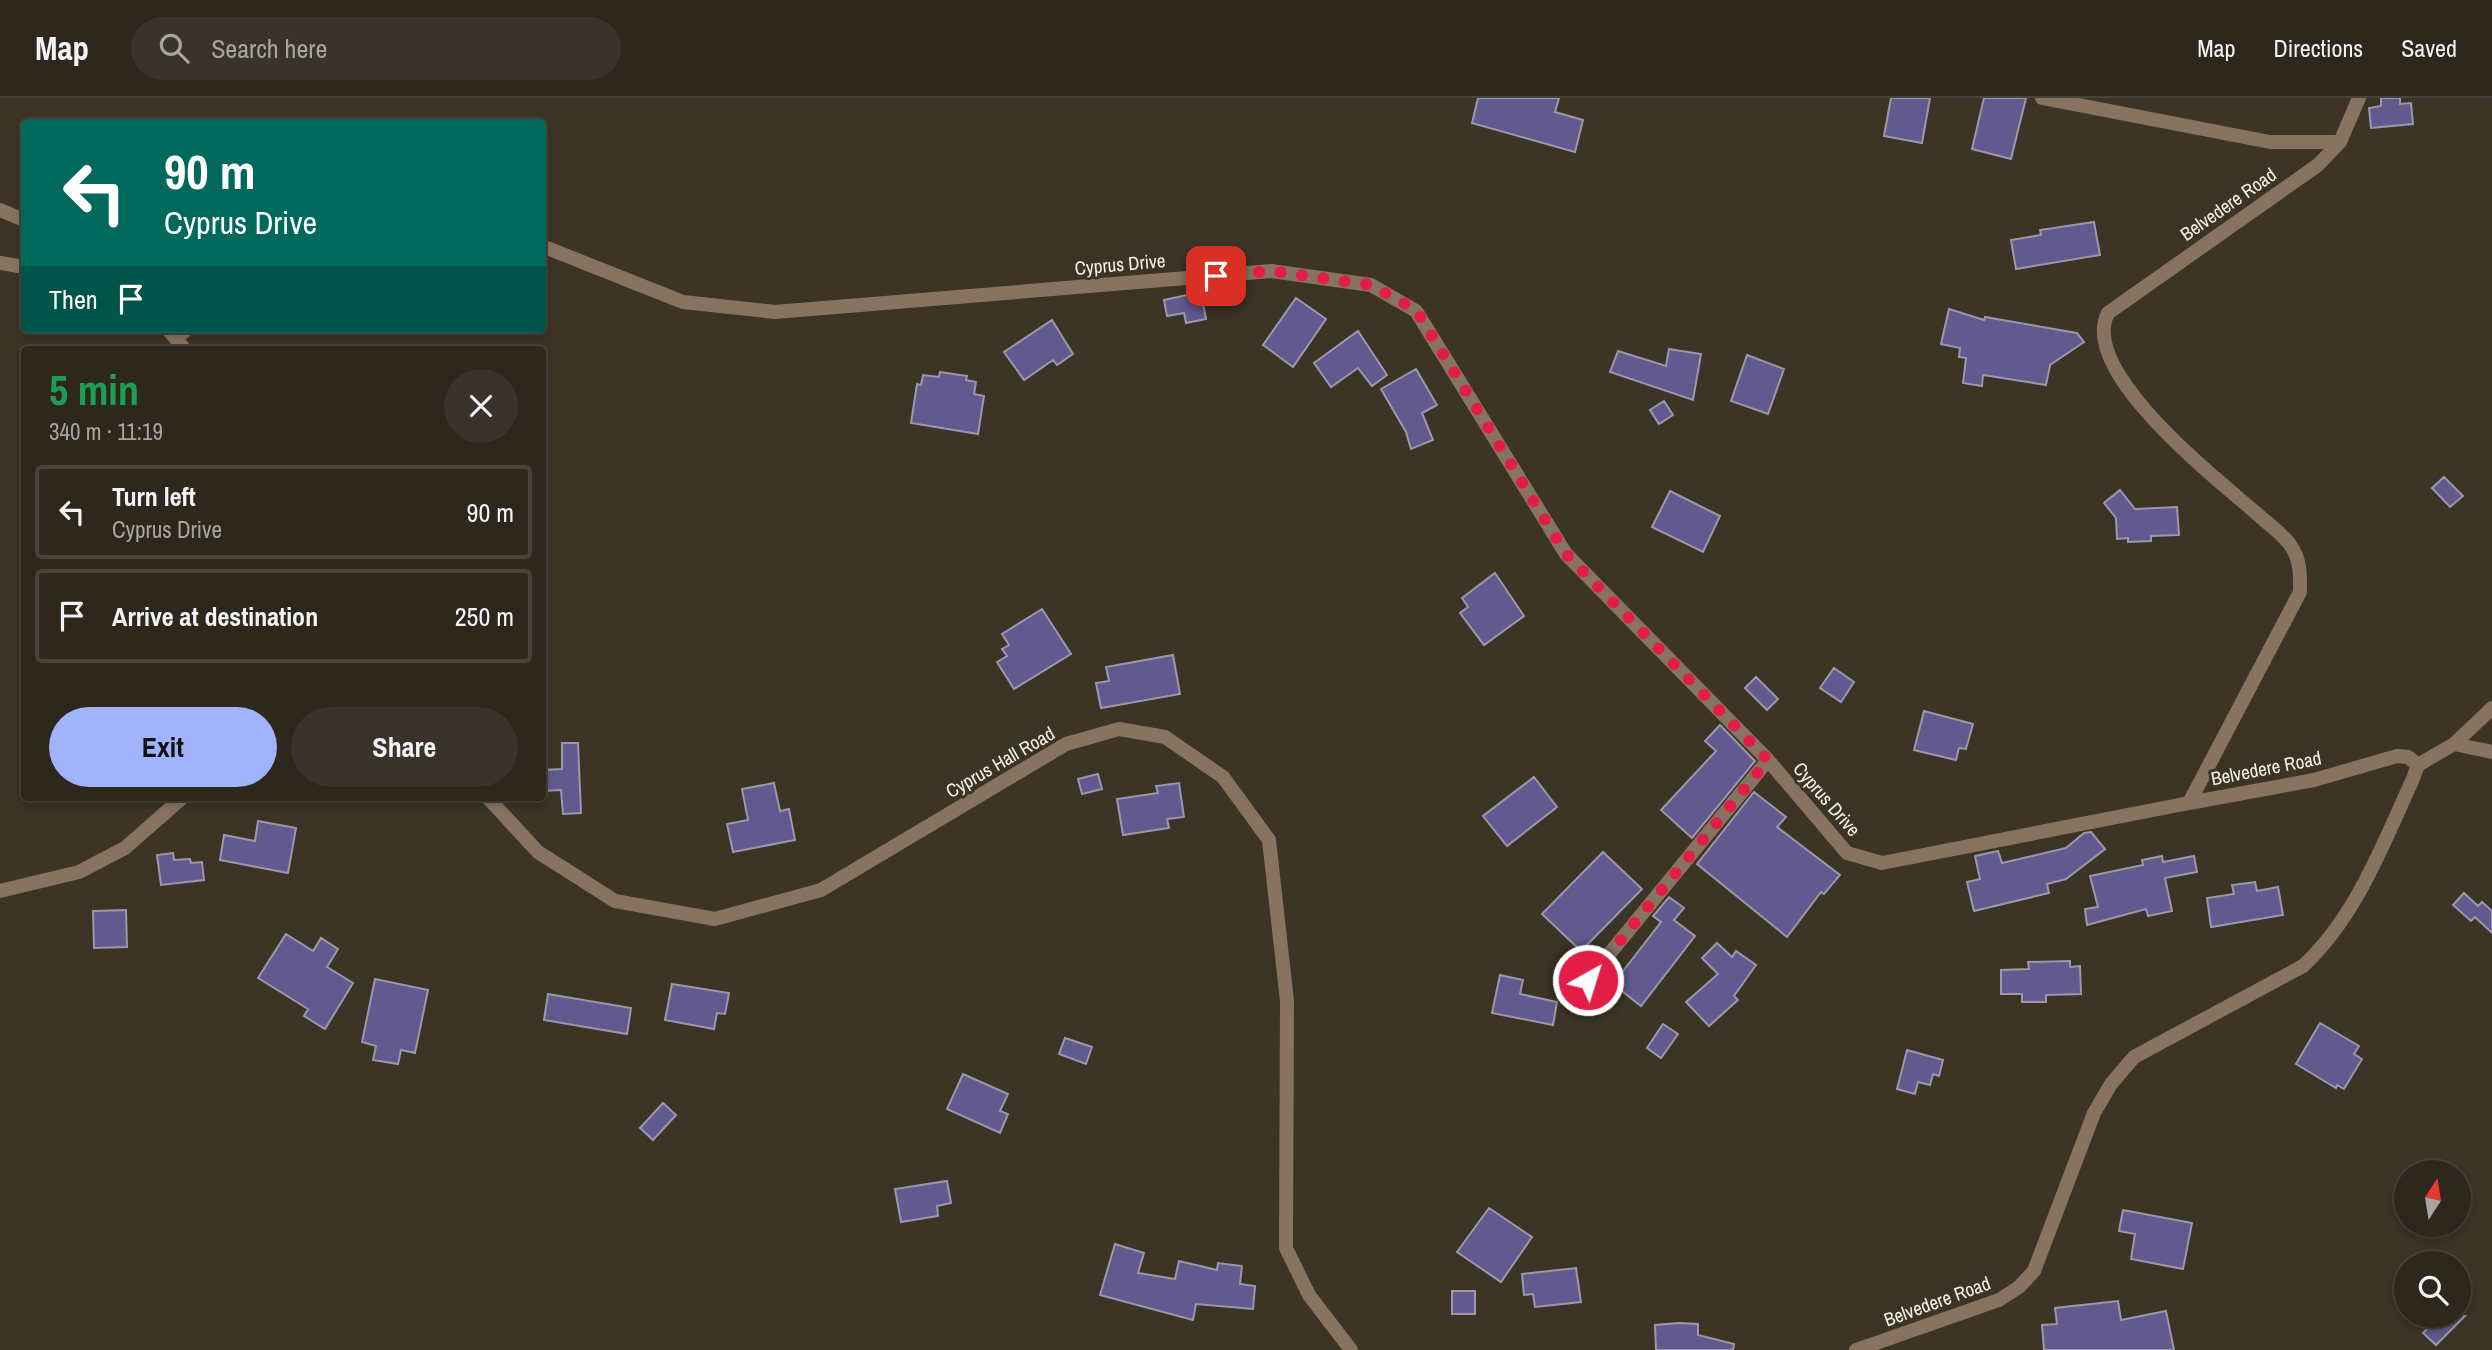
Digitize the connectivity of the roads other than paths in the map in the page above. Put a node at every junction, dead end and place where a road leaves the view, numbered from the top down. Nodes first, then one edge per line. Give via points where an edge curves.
1 (2042, 98) edge
2 (2359, 98) edge
3 (2340, 142) junction
4 (0, 210) edge
5 (21, 219) edge
6 (546, 248) edge
7 (0, 263) edge
8 (21, 266) edge
9 (2492, 708) edge
10 (2454, 744) junction
11 (2492, 752) edge
12 (1768, 760) junction
13 (2418, 765) junction
14 (179, 801) edge
15 (491, 801) edge
16 (2189, 803) junction
17 (0, 891) edge
18 (1588, 980) dead end
19 (1351, 1350) edge
20 (1856, 1350) edge

1 - 3 street via 2270,142
2 - 3 street, Belvedere Road
3 - 16 street, Belvedere Road via 2318,165 2108,313 2102,324 2102,341 2130,394 2290,544 2300,562 2300,592
4 - 5 street
6 - 12 street, Cyprus Drive via 683,302 775,312 1271,271 1371,285 1416,310 1566,554
7 - 8 street
9 - 10 street
10 - 11 street
10 - 13 street
12 - 16 street, Cyprus Drive via 1847,853 1882,863
12 - 18 street
13 - 16 street, Belvedere Road via 2408,757 2396,756 2314,780
13 - 20 street, Belvedere Road via 2364,884 2318,952 2304,966 2134,1057 2111,1084 2094,1113 2034,1271 2019,1287 1999,1300
14 - 17 street via 125,848 79,872
15 - 19 street, Cyprus Hall Road via 538,852 615,901 715,919 821,890 1066,744 1119,729 1165,737 1223,776 1269,840 1287,1001 1286,1248 1309,1295

